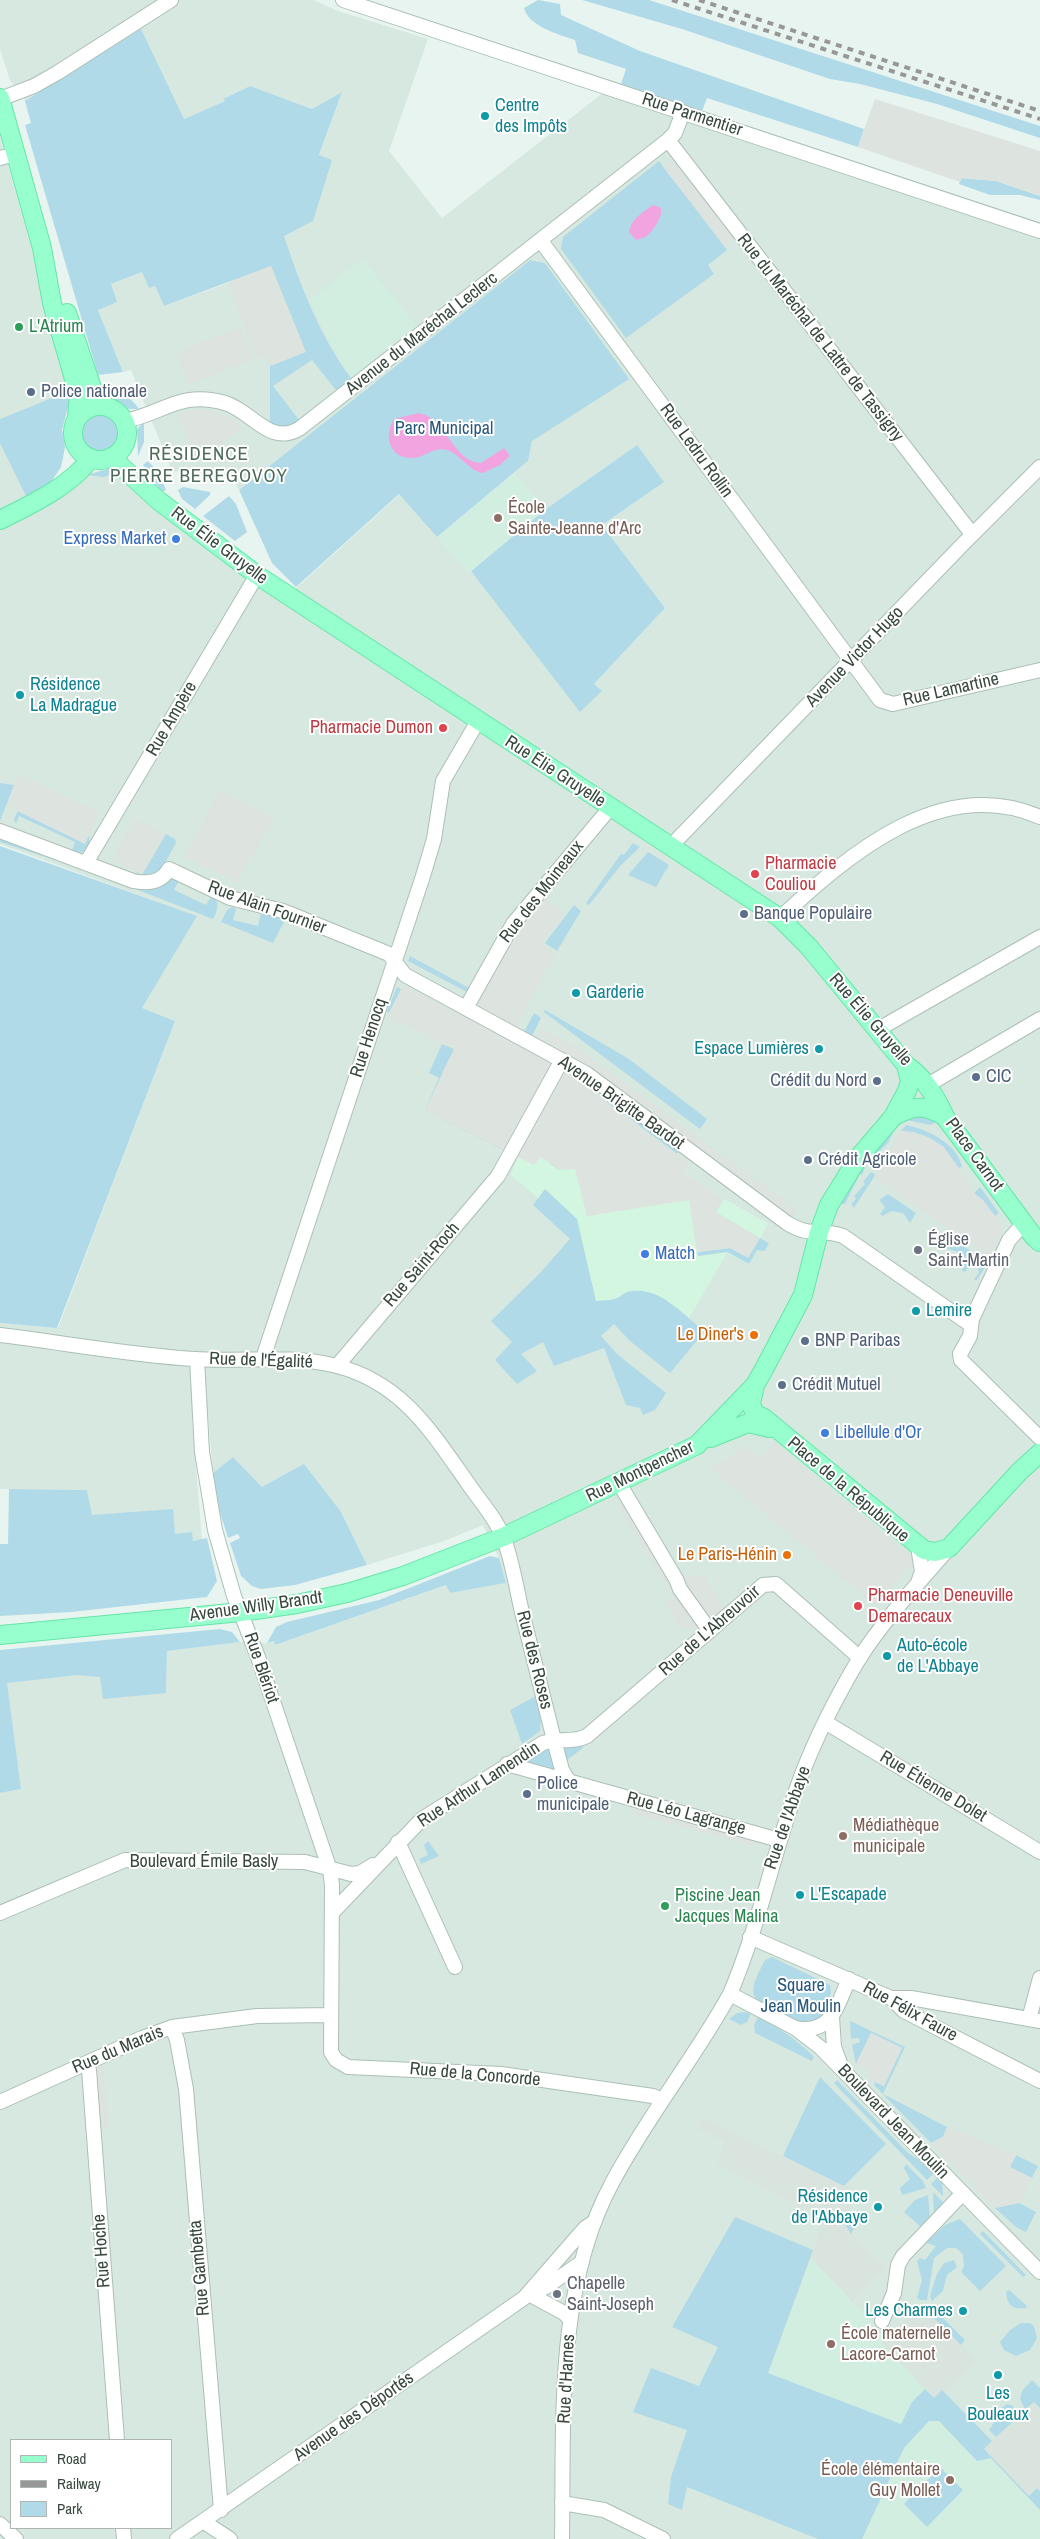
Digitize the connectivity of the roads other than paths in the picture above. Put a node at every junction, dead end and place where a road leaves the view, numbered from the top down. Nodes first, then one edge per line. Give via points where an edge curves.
1 (171, 0) edge
2 (343, 0) edge
3 (0, 99) edge
4 (683, 112) junction
5 (668, 140) junction
6 (8, 156) edge
7 (1040, 231) edge
8 (541, 241) junction
9 (42, 248) junction
10 (103, 406) junction
11 (77, 417) junction
12 (124, 421) junction
13 (74, 441) junction
14 (126, 441) junction
15 (111, 457) junction
16 (91, 458) junction
17 (1040, 467) edge
18 (62, 483) junction
19 (151, 493) junction
20 (0, 520) edge
21 (972, 534) junction
22 (257, 575) junction
23 (850, 662) junction
24 (1040, 670) edge
25 (478, 721) junction
26 (610, 808) junction
27 (1040, 817) edge
28 (0, 831) edge
29 (670, 847) junction
30 (86, 863) junction
31 (780, 918) junction
32 (1040, 937) edge
33 (394, 962) junction
34 (466, 1008) junction
35 (1040, 1019) edge
36 (877, 1030) junction
37 (562, 1060) junction
38 (906, 1065) junction
39 (926, 1086) junction
40 (893, 1116) junction
41 (945, 1117) junction
42 (1024, 1224) junction
43 (819, 1232) junction
44 (1040, 1242) edge
45 (970, 1325) junction
46 (0, 1335) edge
47 (263, 1358) junction
48 (197, 1359) junction
49 (337, 1366) junction
50 (755, 1386) junction
51 (778, 1432) junction
52 (1040, 1438) edge
53 (697, 1445) junction
54 (1040, 1453) edge
55 (619, 1483) junction
56 (503, 1538) junction
57 (918, 1547) junction
58 (949, 1548) junction
59 (918, 1584) junction
60 (241, 1612) junction
61 (710, 1631) junction
62 (0, 1634) edge
63 (860, 1658) junction
64 (825, 1722) junction
65 (554, 1740) junction
66 (506, 1764) junction
67 (569, 1782) junction
68 (779, 1840) junction
69 (398, 1842) junction
70 (1040, 1852) edge
71 (382, 1859) junction
72 (330, 1870) junction
73 (0, 1913) edge
74 (332, 1913) junction
75 (750, 1938) junction
76 (455, 1967) dead end
77 (1040, 1978) edge
78 (849, 1979) junction
79 (730, 1994) junction
80 (891, 1998) junction
81 (926, 2002) junction
82 (332, 2015) junction
83 (832, 2017) junction
84 (920, 2020) junction
85 (1035, 2020) edge
86 (172, 2027) junction
87 (795, 2028) junction
88 (85, 2064) junction
89 (843, 2071) junction
90 (1040, 2081) edge
91 (662, 2100) junction
92 (0, 2102) edge
93 (963, 2193) junction
94 (595, 2222) junction
95 (582, 2262) junction
96 (1040, 2272) edge
97 (529, 2294) junction
98 (570, 2320) junction
99 (882, 2321) dead end
100 (117, 2439) edge
101 (562, 2503) junction
102 (221, 2510) junction
103 (204, 2522) junction
104 (0, 2524) edge
105 (16, 2539) edge
106 (177, 2539) edge
107 (230, 2539) edge
108 (562, 2539) edge
109 (663, 2539) edge

1 - 3 street via 57,74
2 - 4 street, Rue Parmentier
3 - 6 main road
4 - 5 street, Avenue du Maréchal Leclerc via 675,134
4 - 7 street, Rue Parmentier
5 - 8 street, Avenue du Maréchal Leclerc
5 - 21 street, Rue du Maréchal de Lattre de Tassigny
6 - 9 main road
8 - 12 street, Avenue du Maréchal Leclerc via 299,429 275,434 232,406 195,398
8 - 23 street, Rue Ledru Rollin
9 - 10 main road via 55,277 93,391
9 - 11 main road via 52,303 79,396
10 - 11 main road via 88,408
10 - 12 main road via 116,410
11 - 13 main road
12 - 14 main road
13 - 16 main road via 80,451
13 - 18 main road
14 - 15 main road
14 - 19 main road, Rue Élie Gruyelle
15 - 16 main road via 103,460
15 - 19 main road, Rue Élie Gruyelle
16 - 18 main road
17 - 21 street, Avenue Victor Hugo
18 - 20 main road
19 - 22 main road, Rue Élie Gruyelle
21 - 23 street, Avenue Victor Hugo
22 - 25 main road, Rue Élie Gruyelle
22 - 30 street, Rue Ampère
23 - 24 street, Rue Lamartine via 880,700 893,704
23 - 29 street, Avenue Victor Hugo
25 - 26 main road, Rue Élie Gruyelle
25 - 33 street, Rue Henocq via 443,781 431,848
26 - 29 main road, Rue Élie Gruyelle
26 - 34 street, Rue des Moineaux via 513,924
27 - 31 street via 1009,807 988,806 945,810 924,816 857,852
28 - 30 street, Rue Alain Fournier
29 - 31 main road, Rue Élie Gruyelle
30 - 33 street, Rue Alain Fournier via 143,883 161,878 169,869 230,898 283,911 380,950 389,954
31 - 36 main road, Rue Élie Gruyelle via 809,947
32 - 36 street
33 - 34 street, Avenue Brigitte Bardot via 405,975
33 - 47 street, Rue Henocq
34 - 37 street, Avenue Brigitte Bardot
35 - 39 street
36 - 38 main road, Rue Élie Gruyelle
37 - 43 street, Avenue Brigitte Bardot via 587,1074 787,1223 807,1233
37 - 49 street, Rue Saint-Roch via 507,1164
38 - 39 main road, Rue Élie Gruyelle
38 - 40 main road, Rue Montpencher via 909,1087
39 - 41 main road, Place Carnot
40 - 41 main road via 923,1107
40 - 43 main road, Rue Montpencher via 841,1184
41 - 42 main road, Place Carnot
42 - 44 main road, Place Carnot
42 - 45 street via 1009,1240
43 - 45 street, Avenue Brigitte Bardot via 843,1236
43 - 50 main road, Rue Montpencher via 803,1295
45 - 52 street via 970,1336 960,1354 962,1360
46 - 48 street, Rue de l'Égalité
47 - 48 street, Rue de l'Égalité
47 - 49 street, Rue de l'Égalité
48 - 60 street, Rue Blériot via 206,1488 215,1530
49 - 56 street, Rue de l'Égalité via 384,1387 418,1414 485,1507
50 - 51 main road, Place de la République via 752,1410
50 - 53 main road, Rue Montpencher
51 - 53 main road, Place de la République via 748,1423
51 - 57 main road, Place de la République
53 - 55 main road, Rue Montpencher
54 - 58 main road, Rue de l'Abbaye
55 - 56 main road, Rue Montpencher
55 - 61 street via 680,1589
56 - 60 main road, Avenue Willy Brandt via 347,1593
56 - 65 street, Rue des Roses
57 - 58 main road via 935,1552
57 - 59 street via 922,1571
58 - 59 street, Rue de l'Abbaye
59 - 63 street, Rue de l'Abbaye
60 - 62 main road, Avenue Willy Brandt
60 - 72 street, Rue Blériot
61 - 63 street, Rue de L'Abreuvoir via 763,1585 771,1582
61 - 65 street, Rue de L'Abreuvoir via 587,1736 580,1740
63 - 64 street, Rue de l'Abbaye
64 - 68 street, Rue de l'Abbaye via 802,1772
64 - 70 street, Rue Étienne Dolet
65 - 66 street, Rue Arthur Lamendin
65 - 67 street, Rue des Roses via 562,1770
66 - 67 street, Rue Léo Lagrange
66 - 69 street, Rue Arthur Lamendin via 422,1819
67 - 68 street, Rue Léo Lagrange
68 - 75 street, Rue de l'Abbaye
69 - 71 street, Rue Arthur Lamendin
69 - 76 street
71 - 72 street, Boulevard Émile Basly via 360,1873 344,1874
71 - 74 street, Rue Arthur Lamendin
72 - 73 street, Boulevard Émile Basly via 305,1862 125,1860
72 - 74 street, Rue Blériot
74 - 82 street
75 - 78 street, Rue Félix Faure
75 - 79 street, Rue de l'Abbaye
77 - 85 street
78 - 80 street, Rue Félix Faure
78 - 83 street
79 - 87 street, Boulevard Jean Moulin
79 - 91 street, Rue de l'Abbaye
80 - 81 street
80 - 84 street, Rue Félix Faure
81 - 84 street
81 - 85 street
82 - 86 street, Rue du Marais via 257,2016
82 - 91 street, Rue de la Concorde via 330,2052 348,2067 501,2074 653,2096
83 - 87 street via 813,2030
83 - 89 street via 834,2046
84 - 90 street, Rue Félix Faure
86 - 88 street, Rue du Marais
86 - 102 street, Rue Gambetta via 186,2089
87 - 89 street, Boulevard Jean Moulin
88 - 92 street, Rue du Marais
88 - 100 street, Rue Hoche via 89,2070
89 - 93 street, Boulevard Jean Moulin
91 - 94 street, Rue de l'Abbaye via 611,2184
93 - 96 street, Boulevard Jean Moulin
93 - 99 street via 902,2256 894,2293
94 - 95 street, Rue d'Harnes
94 - 97 street, Avenue des Déportés via 585,2228
95 - 97 street, Avenue des Déportés via 546,2287
95 - 98 street, Rue d'Harnes
97 - 98 street via 564,2313
97 - 102 street, Avenue des Déportés
98 - 101 street, Rue d'Harnes
101 - 108 street, Rue d'Harnes
101 - 109 street via 604,2510
102 - 103 street, Avenue des Déportés
103 - 106 street, Avenue des Déportés
103 - 107 street
104 - 105 street

